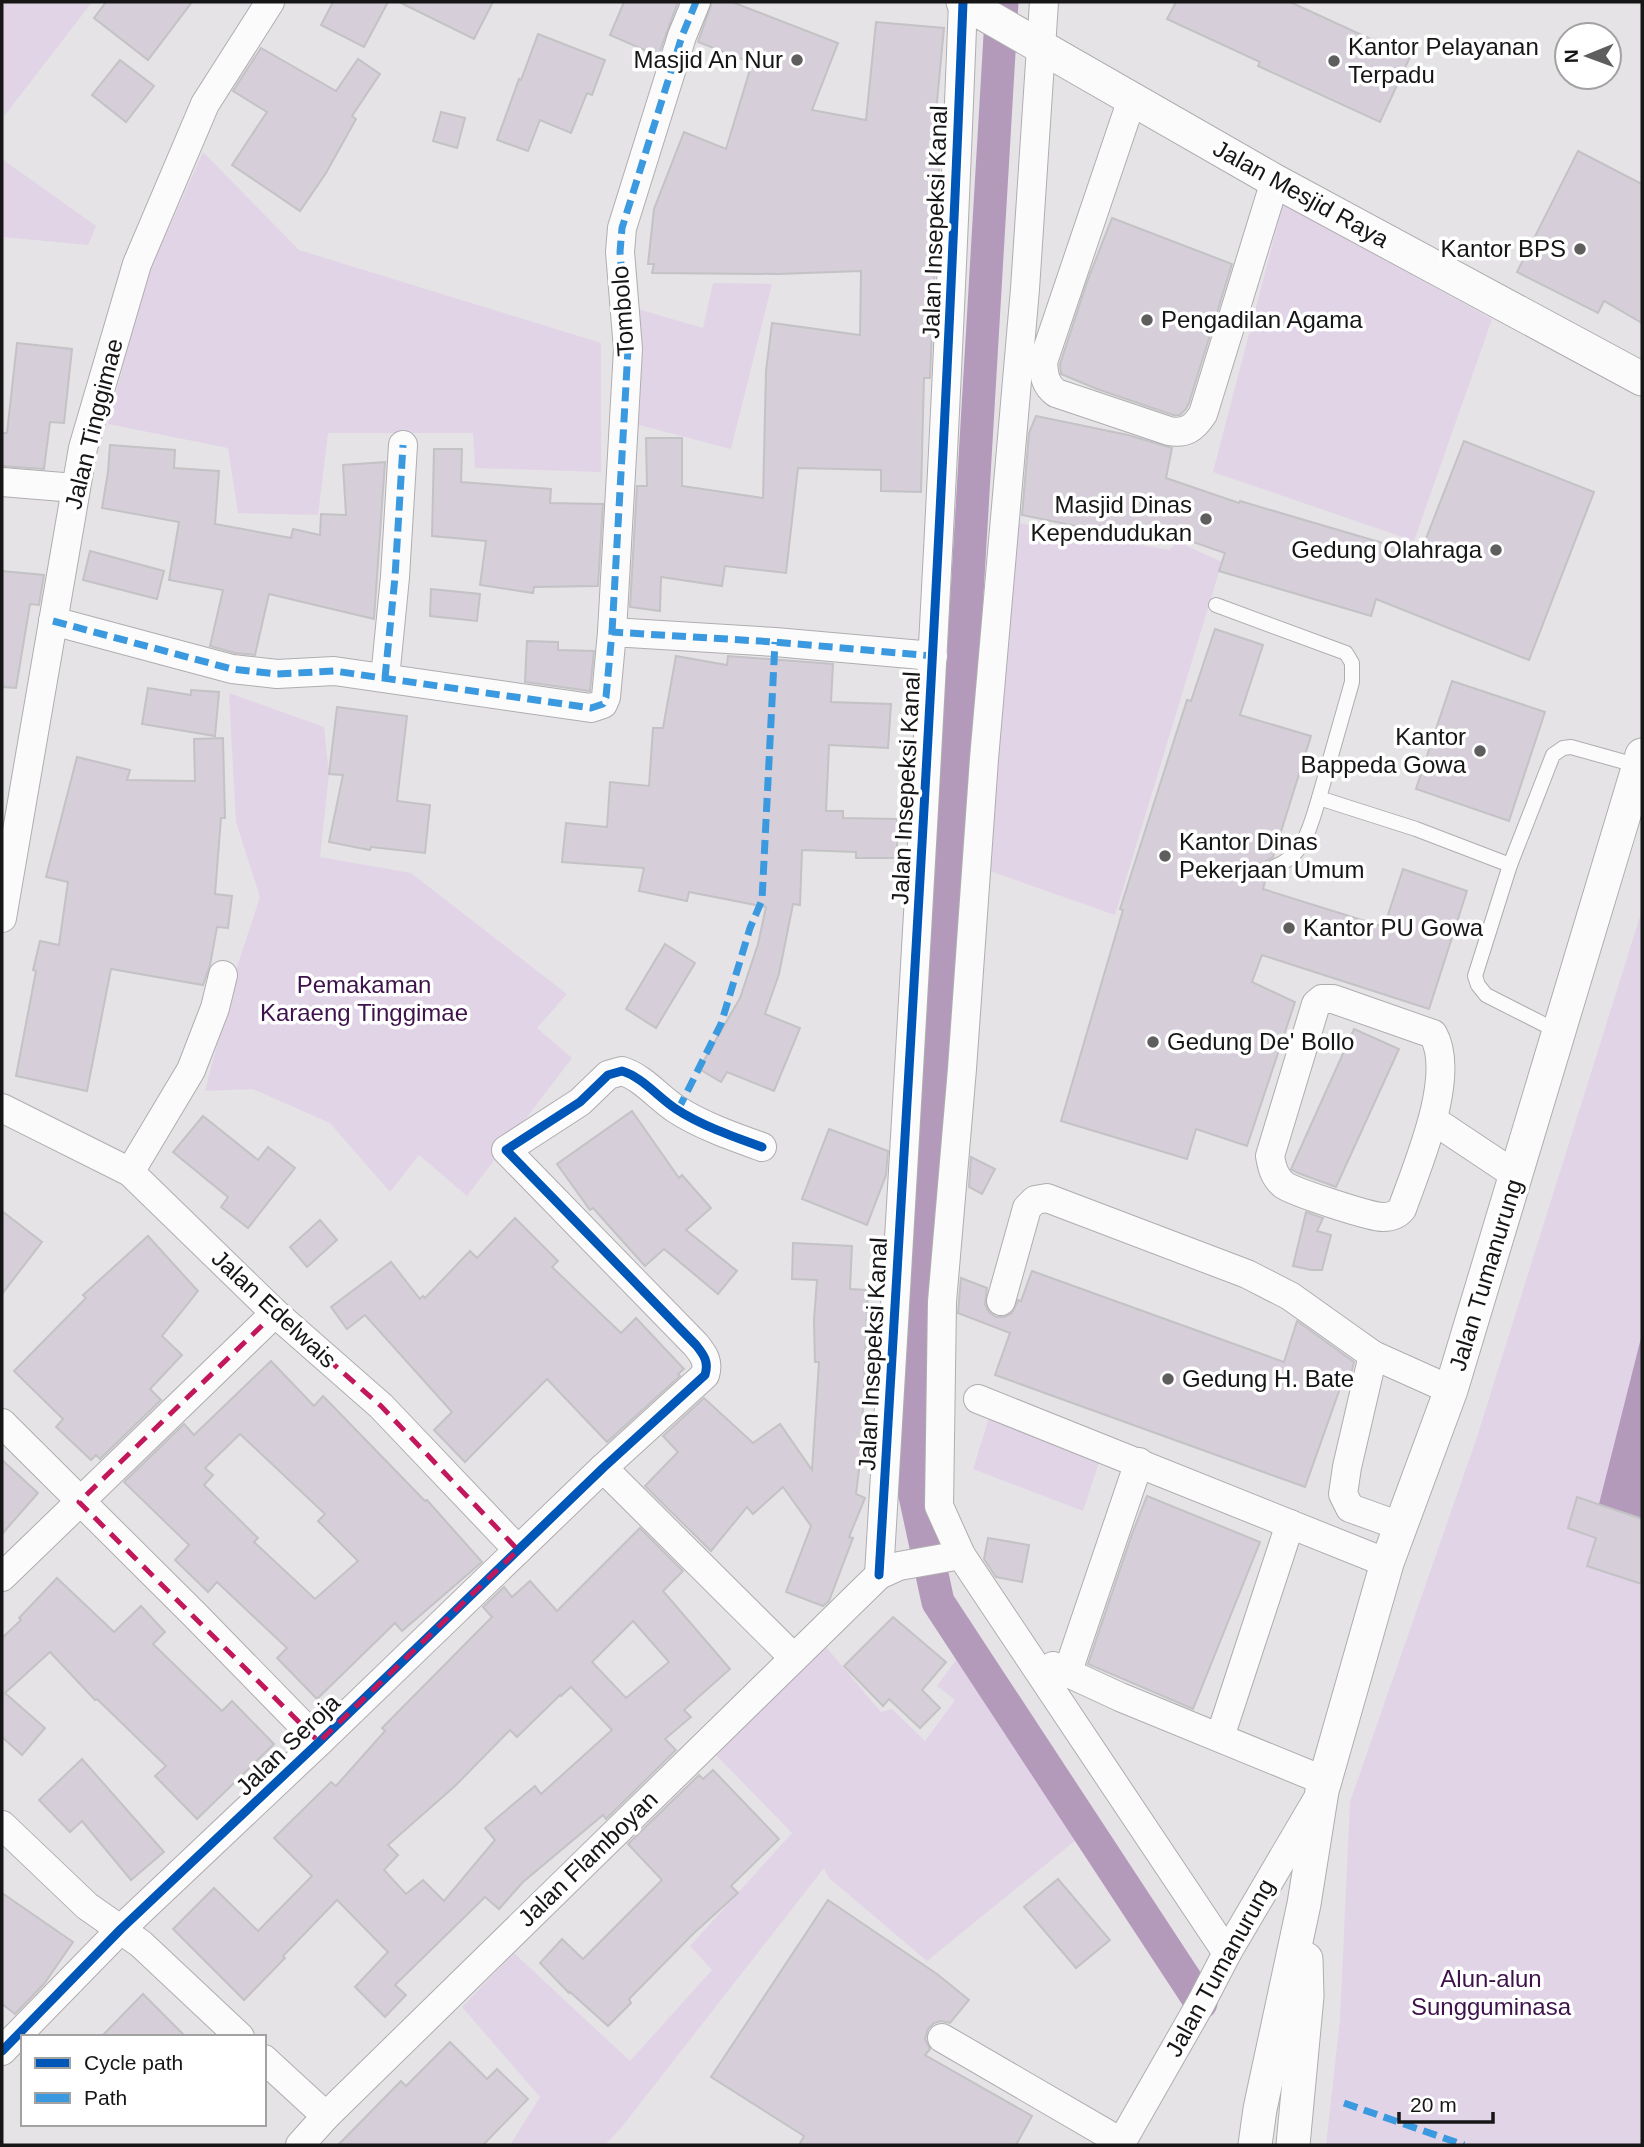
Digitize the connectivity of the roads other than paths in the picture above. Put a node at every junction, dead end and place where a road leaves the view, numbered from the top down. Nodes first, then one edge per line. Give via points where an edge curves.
1 (270, 2) edge
2 (696, 2) edge
3 (1044, 2) edge
4 (965, 3) edge
5 (1037, 44) junction
6 (1132, 99) junction
7 (1275, 181) junction
8 (1642, 379) edge
9 (403, 445) dead end
10 (2, 482) edge
11 (75, 488) junction
12 (1216, 605) dead end
13 (53, 621) junction
14 (612, 632) junction
15 (933, 656) junction
16 (385, 678) junction
17 (1641, 760) edge
18 (1319, 798) junction
19 (1510, 865) junction
20 (1274, 867) dead end
21 (2, 918) edge
22 (223, 975) dead end
23 (1559, 1032) junction
24 (2, 1108) edge
25 (1433, 1120) junction
26 (762, 1147) dead end
27 (130, 1172) junction
28 (1517, 1176) junction
29 (1001, 1301) dead end
30 (275, 1313) junction
31 (1373, 1355) junction
32 (1451, 1390) junction
33 (978, 1399) dead end
34 (2, 1423) edge
35 (1139, 1462) junction
36 (603, 1468) junction
37 (79, 1502) junction
38 (1290, 1524) junction
39 (1400, 1526) junction
40 (519, 1549) junction
41 (953, 1556) junction
42 (1387, 1563) junction
43 (889, 1571) junction
44 (2, 1577) edge
45 (794, 1658) junction
46 (1220, 1737) junction
47 (319, 1742) junction
48 (1323, 1786) junction
49 (2, 1825) edge
50 (1304, 1904) junction
51 (121, 1929) junction
52 (1227, 1953) junction
53 (238, 2035) edge
54 (942, 2038) dead end
55 (2, 2051) edge
56 (266, 2061) edge
57 (326, 2116) junction
58 (1120, 2144) edge
59 (300, 2145) edge
60 (1255, 2145) edge
61 (1293, 2145) edge

1 - 11 street, Jalan Tinggimae via 205,104 137,264
2 - 14 street, Tombolo via 622,228 628,349
3 - 5 street
4 - 5 street, Jalan Mesjid Raya
4 - 15 street, Jalan Insepeksi Kanal
5 - 6 street, Jalan Mesjid Raya
5 - 41 street via 1025,289 942,1302 939,1506
6 - 7 street, Jalan Mesjid Raya
6 - 7 street via 1043,362 1049,388 1056,393 1169,432 1180,433 1197,424
7 - 8 street, Jalan Mesjid Raya
9 - 16 street
10 - 11 street
11 - 13 street, Jalan Tinggimae
12 - 18 lane via 1346,653 1352,663 1352,682
13 - 16 street via 232,669 277,674 334,671
13 - 21 street, Jalan Tinggimae
14 - 15 street
14 - 16 street, Tombolo via 606,697 599,707
15 - 43 street, Jalan Insepeksi Kanal
17 - 19 lane via 1571,747 1553,755
17 - 23 street, Jalan Tumanurung
18 - 19 lane
18 - 20 lane via 1306,840 1287,862
19 - 23 lane via 1476,981 1486,995
22 - 27 street via 191,1070
23 - 28 street, Jalan Tumanurung
24 - 27 street, Jalan Edelwais
25 - 25 street via 1441,1061 1433,1034 1322,999 1315,1004 1270,1156 1273,1171 1285,1186 1370,1216 1398,1214
25 - 28 street
26 - 36 street, Jalan Seroja via 678,1110 622,1071 608,1075 580,1102 506,1150 705,1357 707,1369 702,1380
27 - 30 street, Jalan Edelwais
28 - 32 street, Jalan Tumanurung
29 - 31 street via 1027,1208 1035,1200 1047,1198 1247,1274 1290,1296
30 - 37 street
30 - 40 street, Jalan Edelwais via 381,1406
31 - 32 street
31 - 39 street via 1343,1494 1350,1508
32 - 39 street, Jalan Tumanurung
33 - 35 street
34 - 37 street
35 - 38 street
35 - 46 street via 1060,1670
36 - 40 street, Jalan Seroja
36 - 45 street
37 - 44 street
37 - 47 street
38 - 42 street
38 - 46 street
39 - 42 street, Jalan Tumanurung
40 - 47 street, Jalan Seroja
41 - 43 street
41 - 52 street
42 - 48 street, Jalan Tumanurung
43 - 45 street, Jalan Flamboyan
45 - 57 street, Jalan Flamboyan
46 - 48 street
47 - 51 street, Jalan Seroja
48 - 50 street, Jalan Tumanurung
48 - 52 street, Jalan Tumanurung
49 - 51 street via 87,1906
50 - 60 street, Jalan Tumanurung
50 - 61 street, Jalan Tumanurung via 1307,1996
51 - 53 street
51 - 55 street, Jalan Seroja
52 - 58 street, Jalan Tumanurung
54 - 58 street
56 - 57 street
57 - 59 street, Jalan Flamboyan

